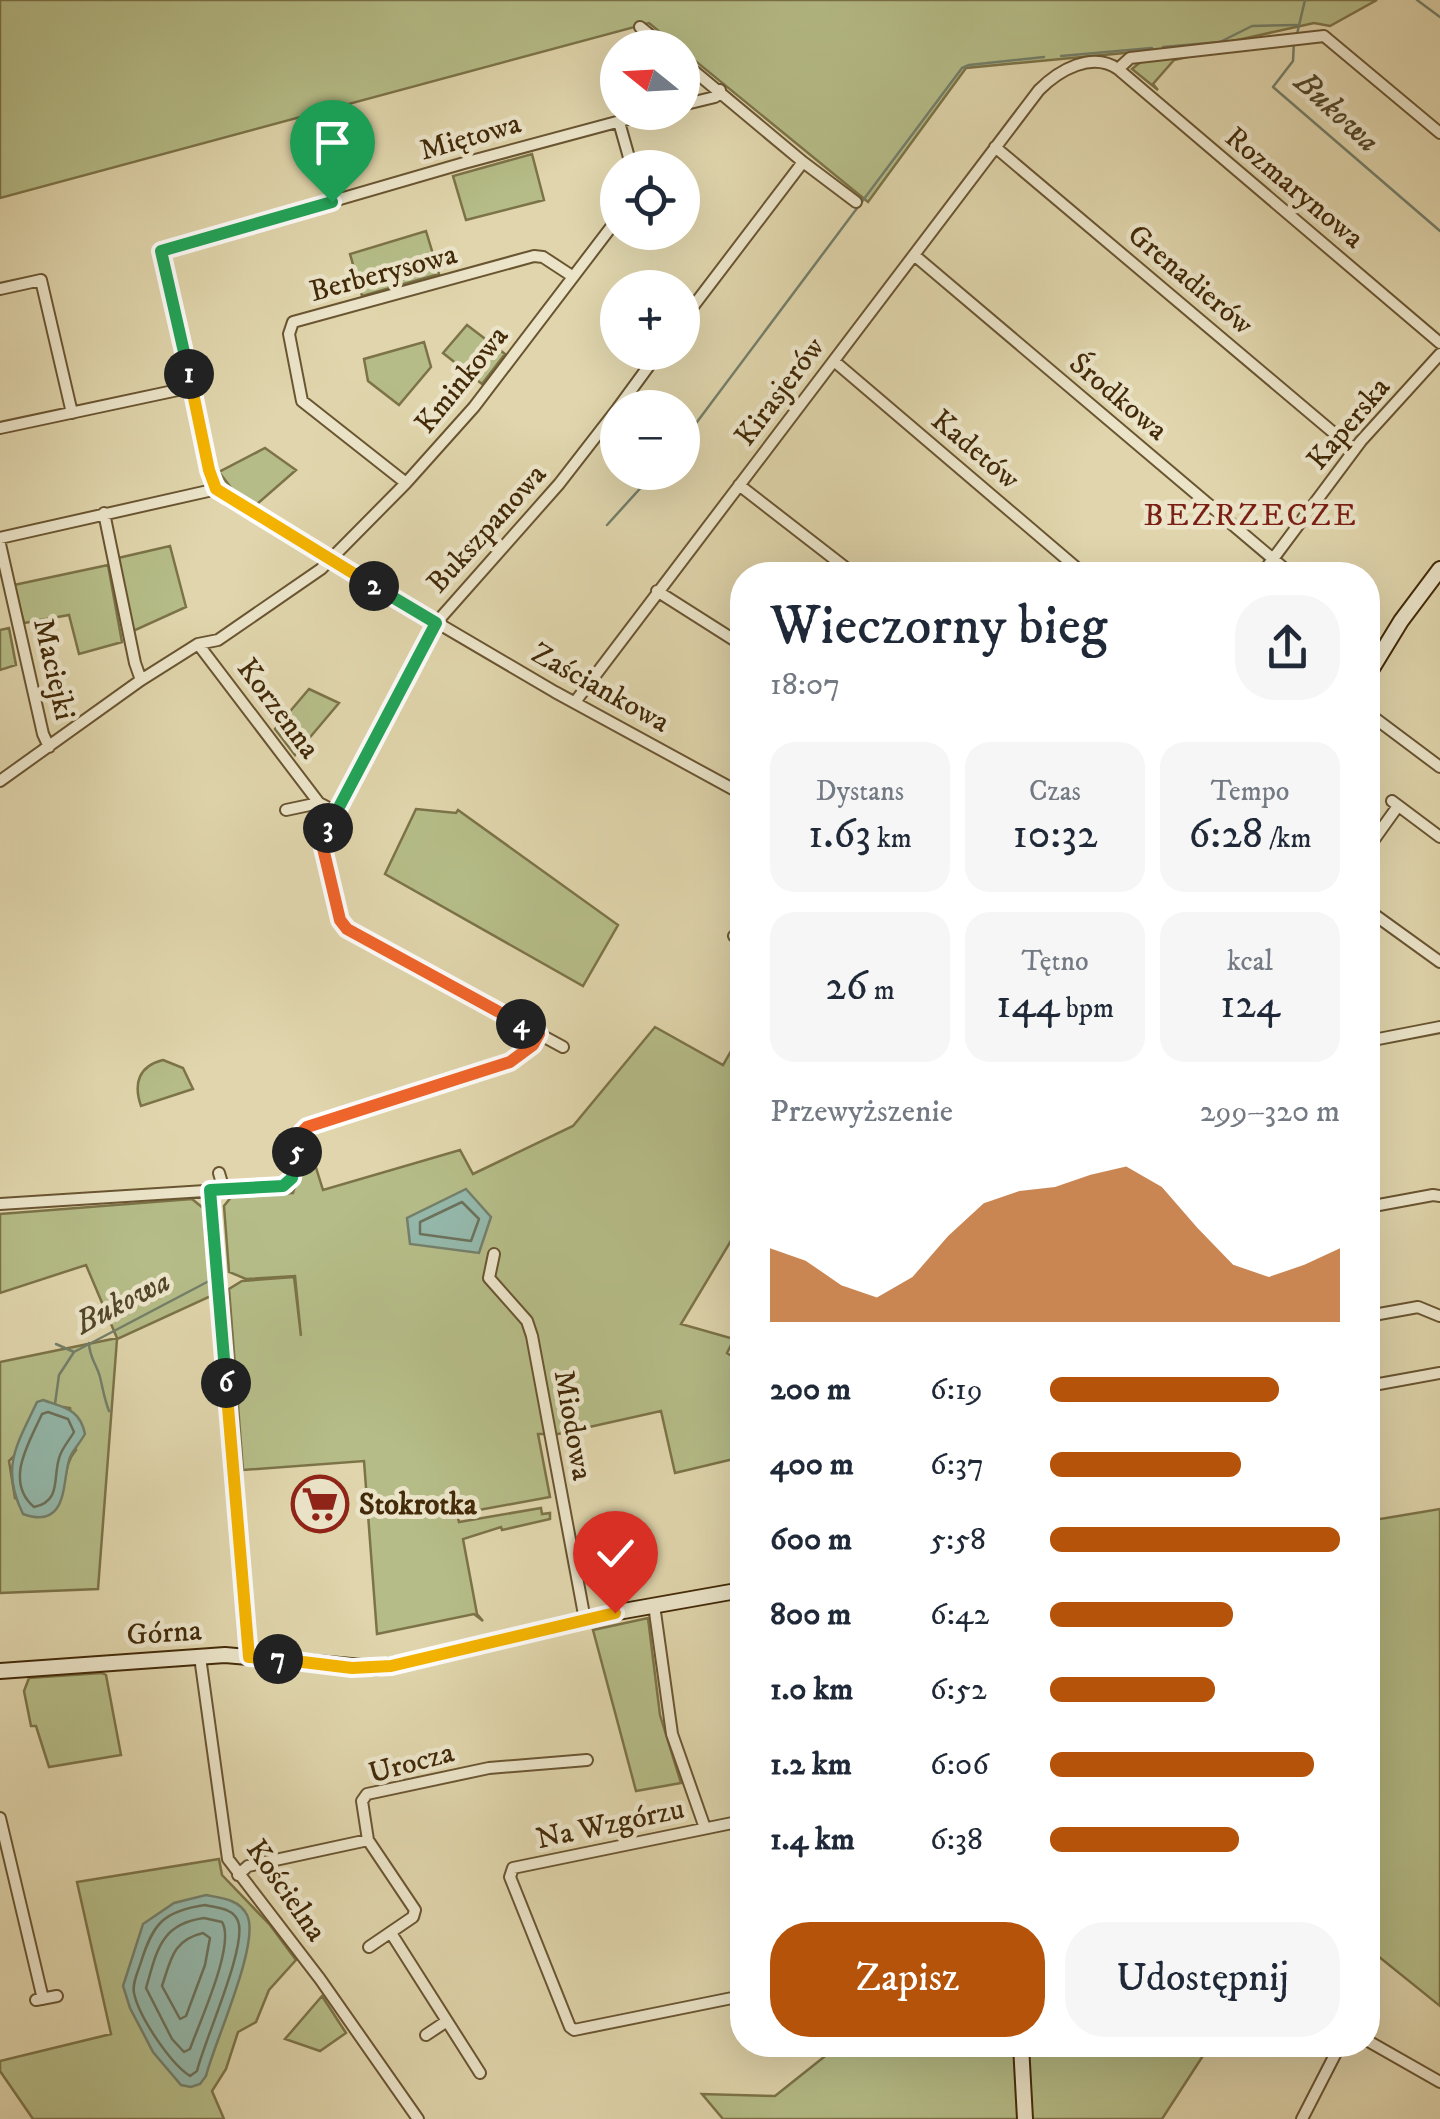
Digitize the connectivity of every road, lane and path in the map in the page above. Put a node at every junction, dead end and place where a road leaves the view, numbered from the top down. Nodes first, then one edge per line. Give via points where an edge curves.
1 (640, 27) dead end
2 (644, 30) edge
3 (1118, 69) junction
4 (700, 75) edge
5 (720, 90) junction
6 (700, 101) edge
7 (600, 127) edge
8 (1440, 134) edge
9 (995, 147) junction
10 (803, 162) junction
11 (856, 202) dead end
12 (600, 241) edge
13 (914, 255) junction
14 (572, 276) junction
15 (0, 289) edge
16 (700, 297) edge
17 (1440, 343) edge
18 (1440, 354) edge
19 (834, 362) junction
20 (192, 388) junction
21 (72, 412) junction
22 (0, 428) edge
23 (600, 431) edge
24 (1354, 450) junction
25 (406, 483) junction
26 (738, 486) junction
27 (216, 489) junction
28 (104, 513) junction
29 (0, 541) edge
30 (329, 558) junction
31 (1272, 558) junction
32 (838, 562) edge
33 (1070, 562) edge
34 (1269, 562) edge
35 (1277, 562) edge
36 (1440, 569) edge
37 (658, 591) junction
38 (436, 623) junction
39 (730, 637) edge
40 (198, 644) junction
41 (1382, 651) joint
42 (1380, 654) edge
43 (141, 680) junction
44 (574, 702) junction
45 (1380, 722) edge
46 (49, 747) junction
47 (1440, 766) edge
48 (0, 781) edge
49 (730, 787) edge
50 (318, 802) junction
51 (286, 810) dead end
52 (336, 812) junction
53 (1380, 828) edge
54 (1440, 837) edge
55 (1380, 919) edge
56 (1440, 962) edge
57 (1440, 1027) edge
58 (539, 1034) junction
59 (1380, 1039) edge
60 (564, 1047) dead end
61 (220, 1173) dead end
62 (210, 1190) junction
63 (224, 1190) junction
64 (1440, 1196) edge
65 (0, 1204) edge
66 (1380, 1204) edge
67 (494, 1254) dead end
68 (1380, 1314) edge
69 (1440, 1316) edge
70 (1440, 1374) edge
71 (1380, 1384) edge
72 (730, 1592) edge
73 (654, 1605) junction
74 (585, 1620) junction
75 (200, 1656) junction
76 (249, 1657) junction
77 (0, 1671) edge
78 (587, 1760) dead end
79 (0, 1818) edge
80 (730, 1824) edge
81 (704, 1828) junction
82 (368, 1840) junction
83 (238, 1875) junction
84 (391, 1933) junction
85 (369, 1947) dead end
86 (57, 1996) dead end
87 (730, 1998) edge
88 (447, 2021) junction
89 (426, 2035) dead end
90 (1380, 2048) edge
91 (1022, 2057) edge
92 (1334, 2057) edge
93 (480, 2073) dead end
94 (1440, 2082) edge
95 (415, 2115) edge
96 (400, 2119) edge
97 (1025, 2119) edge
98 (1302, 2119) edge

1 - 2 street
3 - 8 street via 1130,58 1319,35
3 - 9 street via 1094,61 1062,72 1039,90
3 - 17 street, Rozmarynowa
4 - 5 street
5 - 6 street
5 - 10 street
7 - 20 street, Miętowa via 161,251
9 - 13 street
9 - 24 street, Grenadierów
10 - 11 street
10 - 16 street
12 - 14 street, Kminkowa
13 - 19 street, Kirasjerów
13 - 31 street, Środkowa
14 - 25 street, Kminkowa via 474,407
14 - 25 street, Berberysowa via 534,256 293,322 289,334 302,401
15 - 21 street via 41,280
18 - 24 street, Kaperska
19 - 26 street, Kirasjerów
19 - 33 street, Kadetów
20 - 21 street
20 - 27 street
21 - 22 street
23 - 38 street, Bukszpanowa
24 - 31 street, Kaperska
25 - 30 street, Kminkowa
26 - 32 street
26 - 37 street, Kirasjerów
27 - 28 street, Maciejki
27 - 30 street
28 - 29 street, Maciejki
28 - 43 street
29 - 46 street, Maciejki
30 - 38 street
30 - 40 street, Kminkowa via 218,640
31 - 34 street, Kaperska
31 - 35 street, Środkowa
36 - 41 street
37 - 39 street
37 - 44 street, Kirasjerów
38 - 44 street, Zaściankowa
38 - 52 street, Bukszpanowa
40 - 43 street, Kminkowa
40 - 50 street, Korzenna
41 - 42 street
43 - 46 street, Kminkowa
44 - 49 street, Zaściankowa
45 - 47 street
46 - 48 street, Kminkowa
50 - 51 street
50 - 52 street
52 - 58 street, Bukszpanowa via 323,848 347,929
53 - 54 street via 1395,804
55 - 56 street
57 - 59 street
58 - 60 street
58 - 63 street via 510,1062 307,1127 292,1178 283,1186
61 - 63 street
62 - 63 street
62 - 65 street
62 - 76 street
64 - 66 street
67 - 74 street, Miodowa via 489,1278 528,1322 532,1336
68 - 69 street via 1418,1307
70 - 71 street
72 - 73 street, Górna
73 - 74 street, Górna
73 - 81 street, Na Wzgórzu via 672,1734
74 - 76 street, Górna via 374,1668
75 - 76 street, Górna
75 - 77 street, Górna
75 - 83 street, Kościelna via 226,1849
78 - 82 street, Urocza via 489,1768 367,1794 362,1802
79 - 86 street via 40,2000
80 - 81 street, Na Wzgórzu
81 - 87 street, Na Wzgórzu via 513,1868 510,1878 570,2028
82 - 83 street via 248,1866
82 - 84 street via 414,1910
83 - 95 street, Kościelna
84 - 85 street
84 - 88 street
88 - 89 street
88 - 93 street
90 - 94 street
91 - 97 street
92 - 98 street
95 - 96 street

